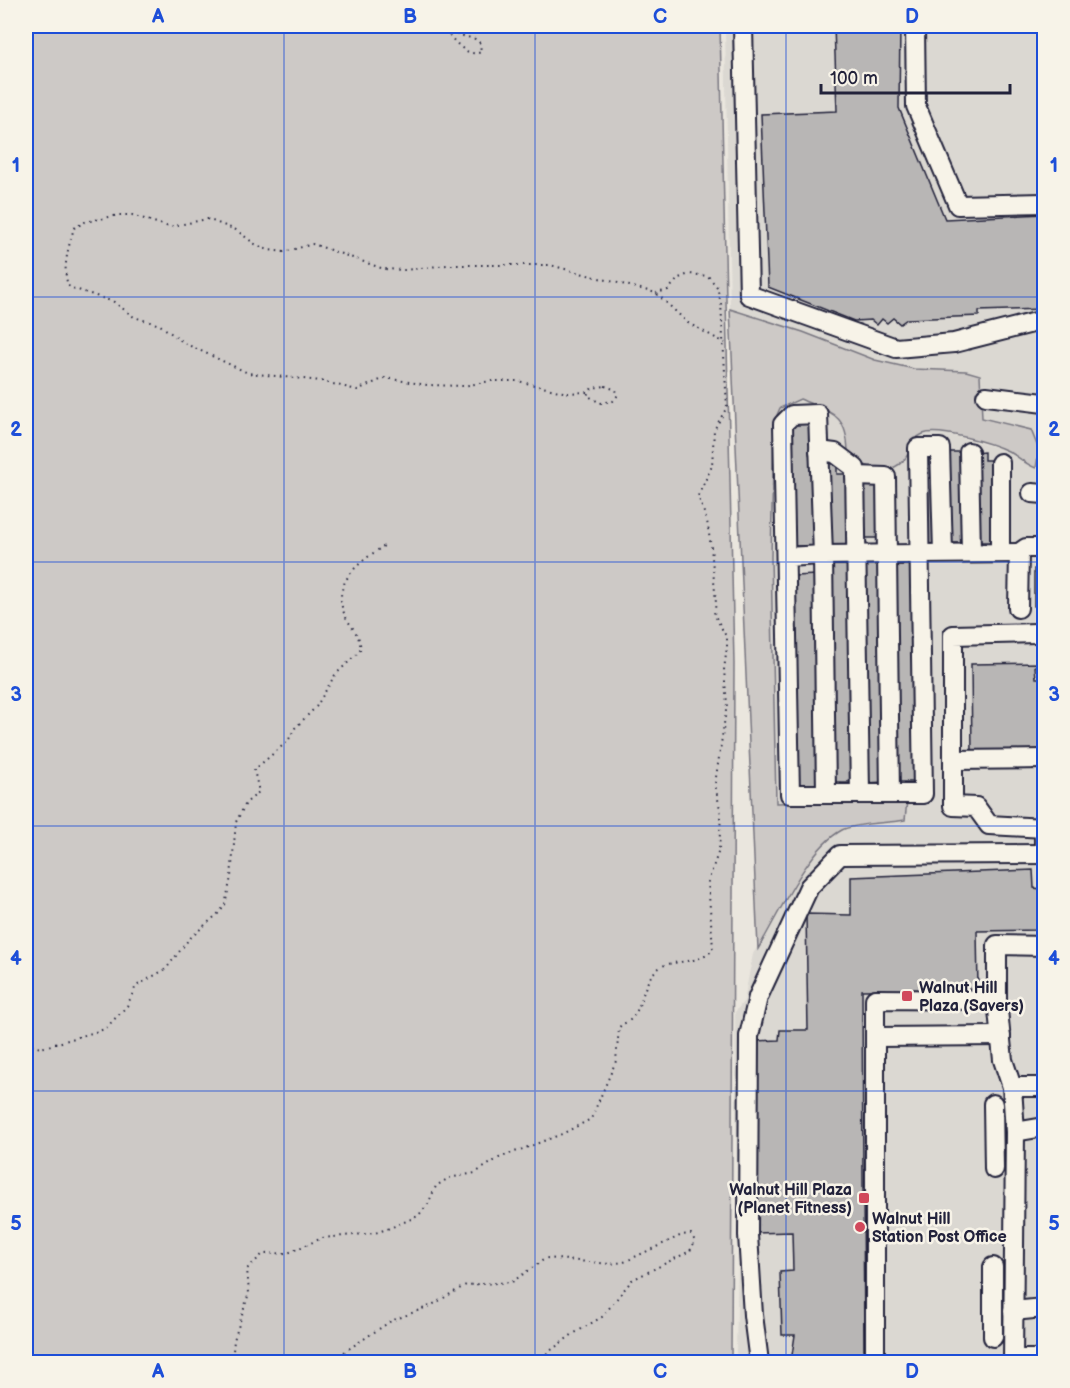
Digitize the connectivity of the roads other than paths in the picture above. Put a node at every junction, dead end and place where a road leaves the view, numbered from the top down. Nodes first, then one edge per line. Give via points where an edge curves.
1 (743, 26) edge
2 (915, 26) edge
3 (1044, 203) edge
4 (1044, 320) edge
5 (986, 396) dead end
6 (1044, 403) edge
7 (819, 451) junction
8 (969, 452) dead end
9 (1000, 463) dead end
10 (855, 476) junction
11 (1044, 548) edge
12 (943, 552) junction
13 (971, 552) junction
14 (854, 553) junction
15 (885, 553) junction
16 (1000, 553) junction
17 (1019, 553) junction
18 (920, 554) junction
19 (823, 555) junction
20 (786, 557) junction
21 (1018, 608) dead end
22 (1036, 633) dead end
23 (1044, 759) edge
24 (953, 760) junction
25 (826, 793) junction
26 (860, 794) junction
27 (890, 794) junction
28 (1044, 849) edge
29 (1044, 854) edge
30 (1044, 946) edge
31 (997, 1000) junction
32 (1001, 1036) junction
33 (875, 1037) junction
34 (1012, 1087) junction
35 (1044, 1087) edge
36 (993, 1104) dead end
37 (1044, 1127) edge
38 (1015, 1132) junction
39 (1044, 1136) edge
40 (994, 1169) dead end
41 (993, 1267) dead end
42 (1044, 1309) edge
43 (1013, 1311) junction
44 (993, 1337) dead end
45 (1026, 1361) edge
46 (759, 1362) edge
47 (880, 1362) edge

1 - 4 lane via 749,295 896,348 954,343
2 - 3 lane via 916,106 958,205
5 - 6 lane
7 - 10 lane via 835,453 855,468
7 - 19 lane
7 - 20 lane via 818,414 792,415 783,424
8 - 13 lane
9 - 16 lane
10 - 14 lane
10 - 15 lane via 886,477
11 - 17 lane via 1026,548
12 - 13 lane
12 - 18 lane
12 - 18 lane via 940,448 918,448
13 - 16 lane
14 - 15 lane
14 - 19 lane
14 - 26 lane
15 - 18 lane
15 - 27 lane
16 - 17 lane
17 - 21 lane
18 - 27 lane via 923,794
19 - 20 lane
19 - 25 lane
20 - 25 lane via 790,794
22 - 24 lane via 953,635
23 - 24 lane
24 - 28 lane via 953,806 976,807 989,825 1044,828
25 - 26 lane
26 - 27 lane
29 - 46 lane via 840,855 809,887 758,997 749,1036 748,1234
30 - 31 lane via 997,945
31 - 32 lane
31 - 33 lane via 875,999
32 - 33 lane
32 - 34 lane via 1003,1060
33 - 47 lane via 875,1359
34 - 35 lane
34 - 38 lane
36 - 40 lane
37 - 38 lane
38 - 39 lane
38 - 43 lane
41 - 44 lane
42 - 43 lane
43 - 45 lane

